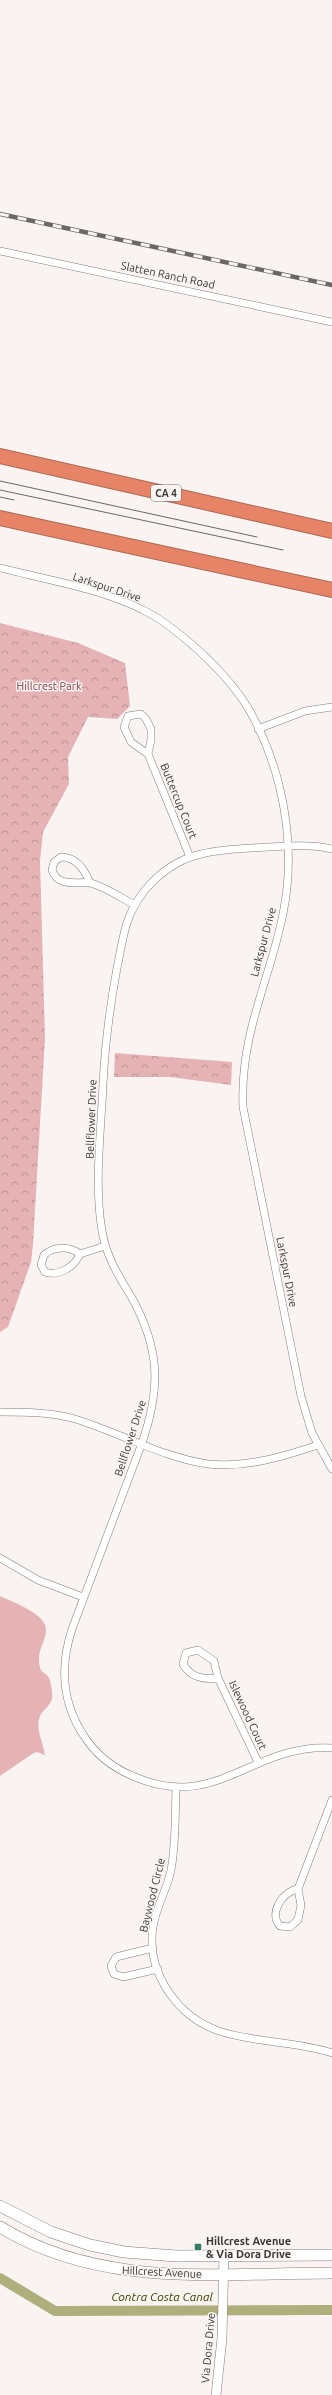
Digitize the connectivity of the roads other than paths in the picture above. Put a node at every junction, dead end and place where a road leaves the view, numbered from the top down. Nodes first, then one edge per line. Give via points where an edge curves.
1 (0, 251) edge
2 (332, 322) edge
3 (0, 456) edge
4 (0, 518) edge
5 (332, 531) edge
6 (0, 568) edge
7 (332, 590) edge
8 (332, 707) edge
9 (258, 729) junction
10 (148, 754) junction
11 (288, 846) junction
12 (332, 849) edge
13 (190, 857) junction
14 (90, 883) junction
15 (135, 905) junction
16 (106, 1246) junction
17 (80, 1254) junction
18 (0, 1412) edge
19 (142, 1443) junction
20 (318, 1445) junction
21 (332, 1469) edge
22 (0, 1558) edge
23 (84, 1597) junction
24 (218, 1678) junction
25 (332, 1748) edge
26 (258, 1762) junction
27 (176, 1788) junction
28 (332, 1800) edge
29 (298, 1889) junction
30 (152, 1948) junction
31 (158, 1969) junction
32 (332, 2053) edge
33 (0, 2206) edge
34 (0, 2227) edge
35 (332, 2254) edge
36 (224, 2256) junction
37 (224, 2273) junction
38 (332, 2273) edge
39 (216, 2395) edge

1 - 2 street, Slatten Ranch Road
3 - 5 highway, CA 4
4 - 7 highway
6 - 9 street, Larkspur Drive via 114,598 156,618 206,658 248,709
8 - 9 street via 305,711
9 - 11 street, Larkspur Drive via 282,799
10 - 10 street, Buttercup Court via 152,735 149,724 140,714 128,716 124,727 131,742
10 - 13 street, Buttercup Court
11 - 12 street, Bellflower Drive
11 - 13 street, Bellflower Drive via 214,851
11 - 20 street, Larkspur Drive via 283,915 251,1023 245,1055 243,1102 301,1396
13 - 15 street, Bellflower Drive via 156,879
14 - 14 street via 83,868 72,860 61,857 54,862 52,870 58,879 71,883
14 - 15 street
15 - 16 street, Bellflower Drive via 123,939 106,1040 99,1198
16 - 17 street
16 - 19 street, Bellflower Drive via 112,1264 144,1320 154,1356 156,1388
17 - 17 street via 66,1248 58,1248 44,1255 41,1265 45,1272 54,1273 73,1265
18 - 19 street via 62,1416
19 - 20 street via 188,1460 218,1465 261,1462
19 - 23 street, Bellflower Drive
20 - 21 street, Larkspur Drive
22 - 23 street via 38,1580
23 - 27 street, Bellflower Drive via 67,1645 64,1674 66,1692 76,1723 97,1753 116,1767 144,1781
24 - 24 street, Islewood Court via 212,1658 198,1650 186,1653 183,1664 188,1671 203,1678
24 - 26 street, Islewood Court
25 - 26 street, Bellflower Drive via 295,1750
26 - 27 street, Bellflower Drive via 221,1780
27 - 30 street, Baywood Circle via 171,1870 156,1916
28 - 29 street
29 - 29 street via 286,1894 279,1904 276,1917 280,1926 290,1927 298,1920 301,1905
30 - 31 street, Baywood Circle
30 - 31 street via 116,1957 111,1966 114,1974 120,1977
31 - 32 street, Baywood Circle via 176,2003 195,2020 229,2034 296,2044
33 - 36 main road, Hillcrest Avenue via 51,2232 112,2250 137,2254
34 - 37 main road, Hillcrest Avenue via 63,2255 110,2269 162,2274
35 - 36 main road, Hillcrest Avenue
36 - 37 street, Via Dora Drive
37 - 38 main road, Hillcrest Avenue
37 - 39 street, Via Dora Drive via 223,2322

